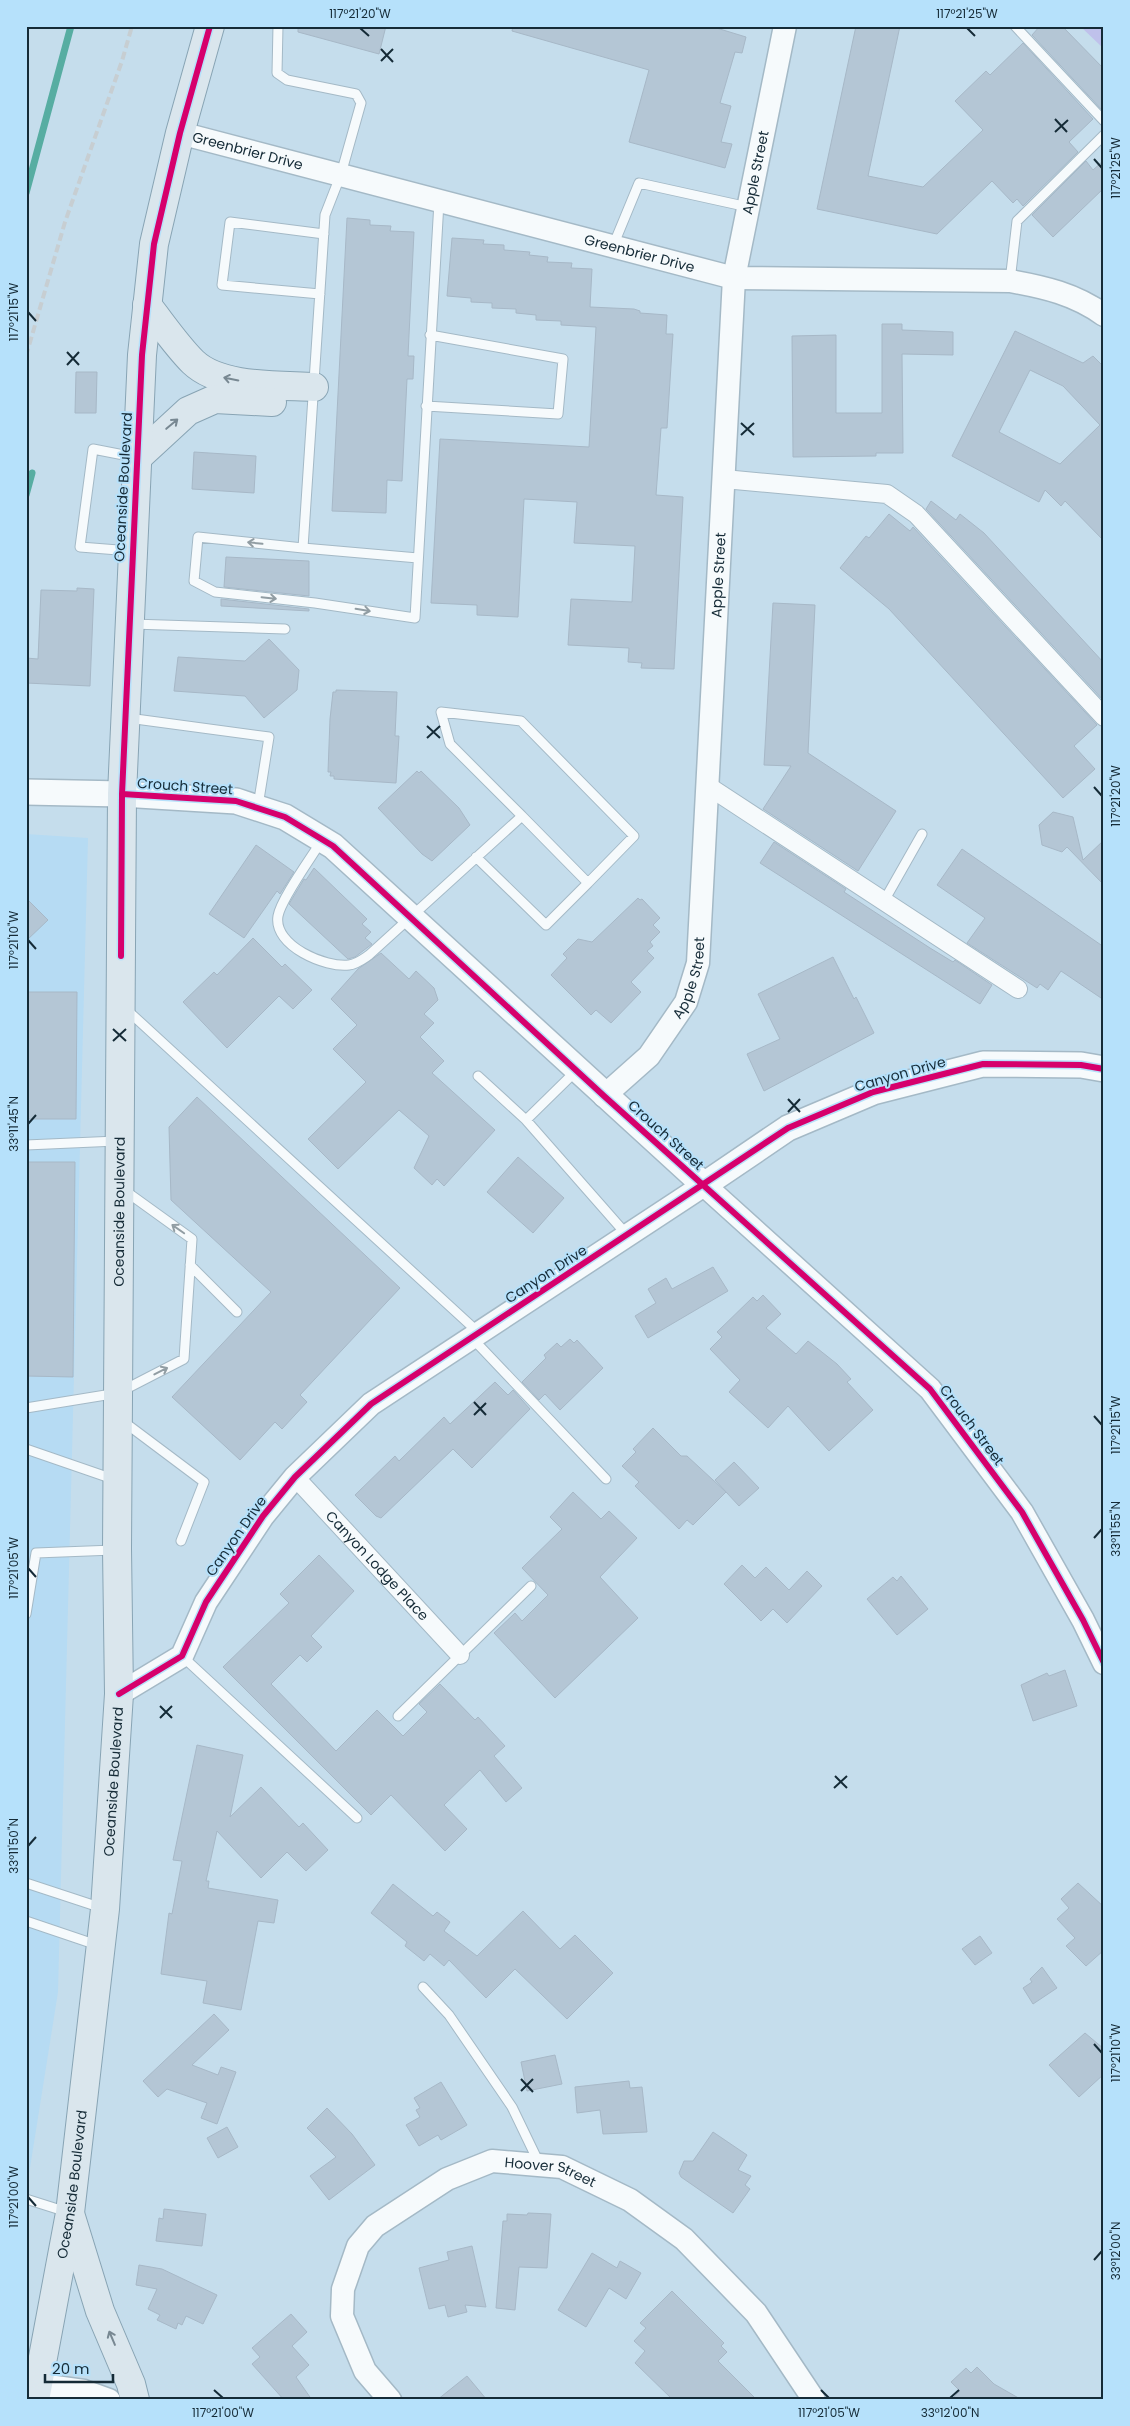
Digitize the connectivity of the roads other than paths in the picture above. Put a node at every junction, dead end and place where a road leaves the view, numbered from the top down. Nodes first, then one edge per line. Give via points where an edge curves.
1 (210, 26) edge
2 (278, 26) edge
3 (785, 26) edge
4 (1015, 26) edge
5 (1104, 122) edge
6 (180, 133) junction
7 (1104, 135) edge
8 (341, 174) junction
9 (439, 199) junction
10 (749, 207) junction
11 (324, 234) junction
12 (613, 246) junction
13 (734, 278) junction
14 (1010, 281) junction
15 (320, 294) junction
16 (147, 305) junction
17 (1104, 315) edge
18 (430, 335) junction
19 (313, 396) junction
20 (426, 406) junction
21 (137, 458) junction
22 (724, 479) junction
23 (303, 548) junction
24 (133, 551) junction
25 (418, 558) junction
26 (130, 624) junction
27 (285, 629) dead end
28 (1104, 717) edge
29 (126, 718) junction
30 (708, 786) junction
31 (26, 792) edge
32 (122, 794) junction
33 (258, 808) junction
34 (522, 816) junction
35 (922, 834) dead end
36 (322, 840) junction
37 (476, 857) junction
38 (588, 883) junction
39 (884, 901) junction
40 (410, 918) junction
41 (1018, 989) dead end
42 (121, 1005) junction
43 (576, 1070) junction
44 (1104, 1070) edge
45 (478, 1076) dead end
46 (604, 1096) junction
47 (526, 1120) junction
48 (120, 1141) junction
49 (26, 1145) edge
50 (704, 1185) junction
51 (119, 1187) junction
52 (627, 1236) junction
53 (190, 1265) junction
54 (238, 1312) dead end
55 (475, 1335) junction
56 (119, 1406) junction
57 (26, 1408) edge
58 (26, 1449) edge
59 (295, 1477) junction
60 (606, 1479) dead end
61 (118, 1481) junction
62 (181, 1541) dead end
63 (117, 1549) junction
64 (530, 1586) dead end
65 (26, 1614) edge
66 (460, 1655) junction
67 (182, 1656) junction
68 (1104, 1664) edge
69 (119, 1694) junction
70 (398, 1716) dead end
71 (357, 1818) dead end
72 (26, 1883) edge
73 (105, 1909) junction
74 (26, 1921) edge
75 (101, 1946) junction
76 (423, 1987) dead end
77 (540, 2165) junction
78 (26, 2199) edge
79 (70, 2213) junction
80 (33, 2390) edge
81 (109, 2400) edge
82 (135, 2400) edge
83 (390, 2400) edge
84 (814, 2400) edge

1 - 6 main road, Oceanside Boulevard
2 - 8 lane via 277,73 287,80 356,94 361,103
3 - 10 street, Apple Street
4 - 5 lane
6 - 8 street, Greenbrier Drive
6 - 16 main road, Oceanside Boulevard via 154,244
7 - 14 lane via 1017,221
8 - 9 street, Greenbrier Drive
8 - 11 lane via 325,215
9 - 12 street, Greenbrier Drive
9 - 18 lane
10 - 12 lane via 639,183
10 - 13 street, Apple Street
11 - 15 lane
11 - 15 lane via 230,222 222,285
12 - 13 street, Greenbrier Drive
13 - 14 street, Greenbrier Drive
13 - 22 street, Apple Street
14 - 17 street, Greenbrier Drive via 1050,288 1089,304
15 - 19 lane
19 -> 16 main road via 213,375 194,362
16 - 21 main road, Oceanside Boulevard
18 - 20 lane
18 - 20 lane via 563,359 558,414
21 -> 19 main road via 188,411 215,399
19 - 23 lane
20 - 25 lane
21 - 24 main road, Oceanside Boulevard
21 - 24 lane via 93,449 80,547
22 - 28 street via 887,494 916,514
22 - 30 street, Apple Street
23 - 25 lane
23 -> 25 lane via 198,537 194,581 215,592 414,618
24 - 26 main road, Oceanside Boulevard
26 - 27 lane
26 - 29 main road, Oceanside Boulevard
29 - 32 main road, Oceanside Boulevard
29 - 33 lane via 269,737
30 - 39 street
30 - 46 street, Apple Street via 698,963 686,1002 649,1056
31 - 32 main road, Crouch Street
32 - 33 main road, Crouch Street via 236,801
32 - 42 main road, Oceanside Boulevard
33 - 36 main road, Crouch Street via 285,817
34 - 37 lane
34 - 38 lane
34 - 38 lane via 450,744 440,712 521,721 634,836
35 - 39 lane
36 - 40 main road, Crouch Street via 333,846
36 - 40 lane via 278,917 280,930 292,946 314,959 339,965 354,964 369,955
37 - 38 lane via 546,925
37 - 40 lane
39 - 41 street
40 - 43 main road, Crouch Street
42 - 48 main road, Oceanside Boulevard
42 - 55 lane
43 - 46 main road, Crouch Street
43 - 47 lane
44 - 50 main road, Canyon Drive via 1081,1065 984,1064 873,1092 788,1128
45 - 47 lane
46 - 50 main road, Crouch Street
47 - 52 lane
48 - 49 lane
48 - 51 main road, Oceanside Boulevard
50 - 52 street, Canyon Drive
50 - 68 street, Crouch Street via 930,1389 1022,1512
53 -> 51 lane via 192,1239
51 - 56 main road, Oceanside Boulevard
52 - 55 street, Canyon Drive
53 - 54 lane
56 -> 53 lane via 184,1359
55 - 59 street, Canyon Drive via 371,1404
55 - 60 lane
56 - 57 lane
56 - 61 main road, Oceanside Boulevard
56 - 62 lane via 204,1482
58 - 61 lane
59 - 66 street, Canyon Lodge Place
59 - 67 street, Canyon Drive via 263,1516 206,1602
61 - 63 main road, Oceanside Boulevard
63 - 65 lane via 36,1553
63 - 69 main road, Oceanside Boulevard
64 - 66 lane
66 - 70 lane
67 - 69 street
67 - 71 lane
69 - 73 main road, Oceanside Boulevard
72 - 73 lane
73 - 75 main road, Oceanside Boulevard
74 - 75 lane
75 - 79 main road, Oceanside Boulevard
76 - 77 lane via 449,2015 512,2107
77 - 83 street, Hoover Street via 492,2161 447,2179 376,2226 358,2246 343,2289 342,2316 365,2371
77 - 84 street, Hoover Street via 562,2167 630,2200 684,2239 756,2313
78 - 79 lane
79 - 80 main road, Oceanside Boulevard
82 -> 79 main road via 100,2311
80 - 81 street via 84,2391

